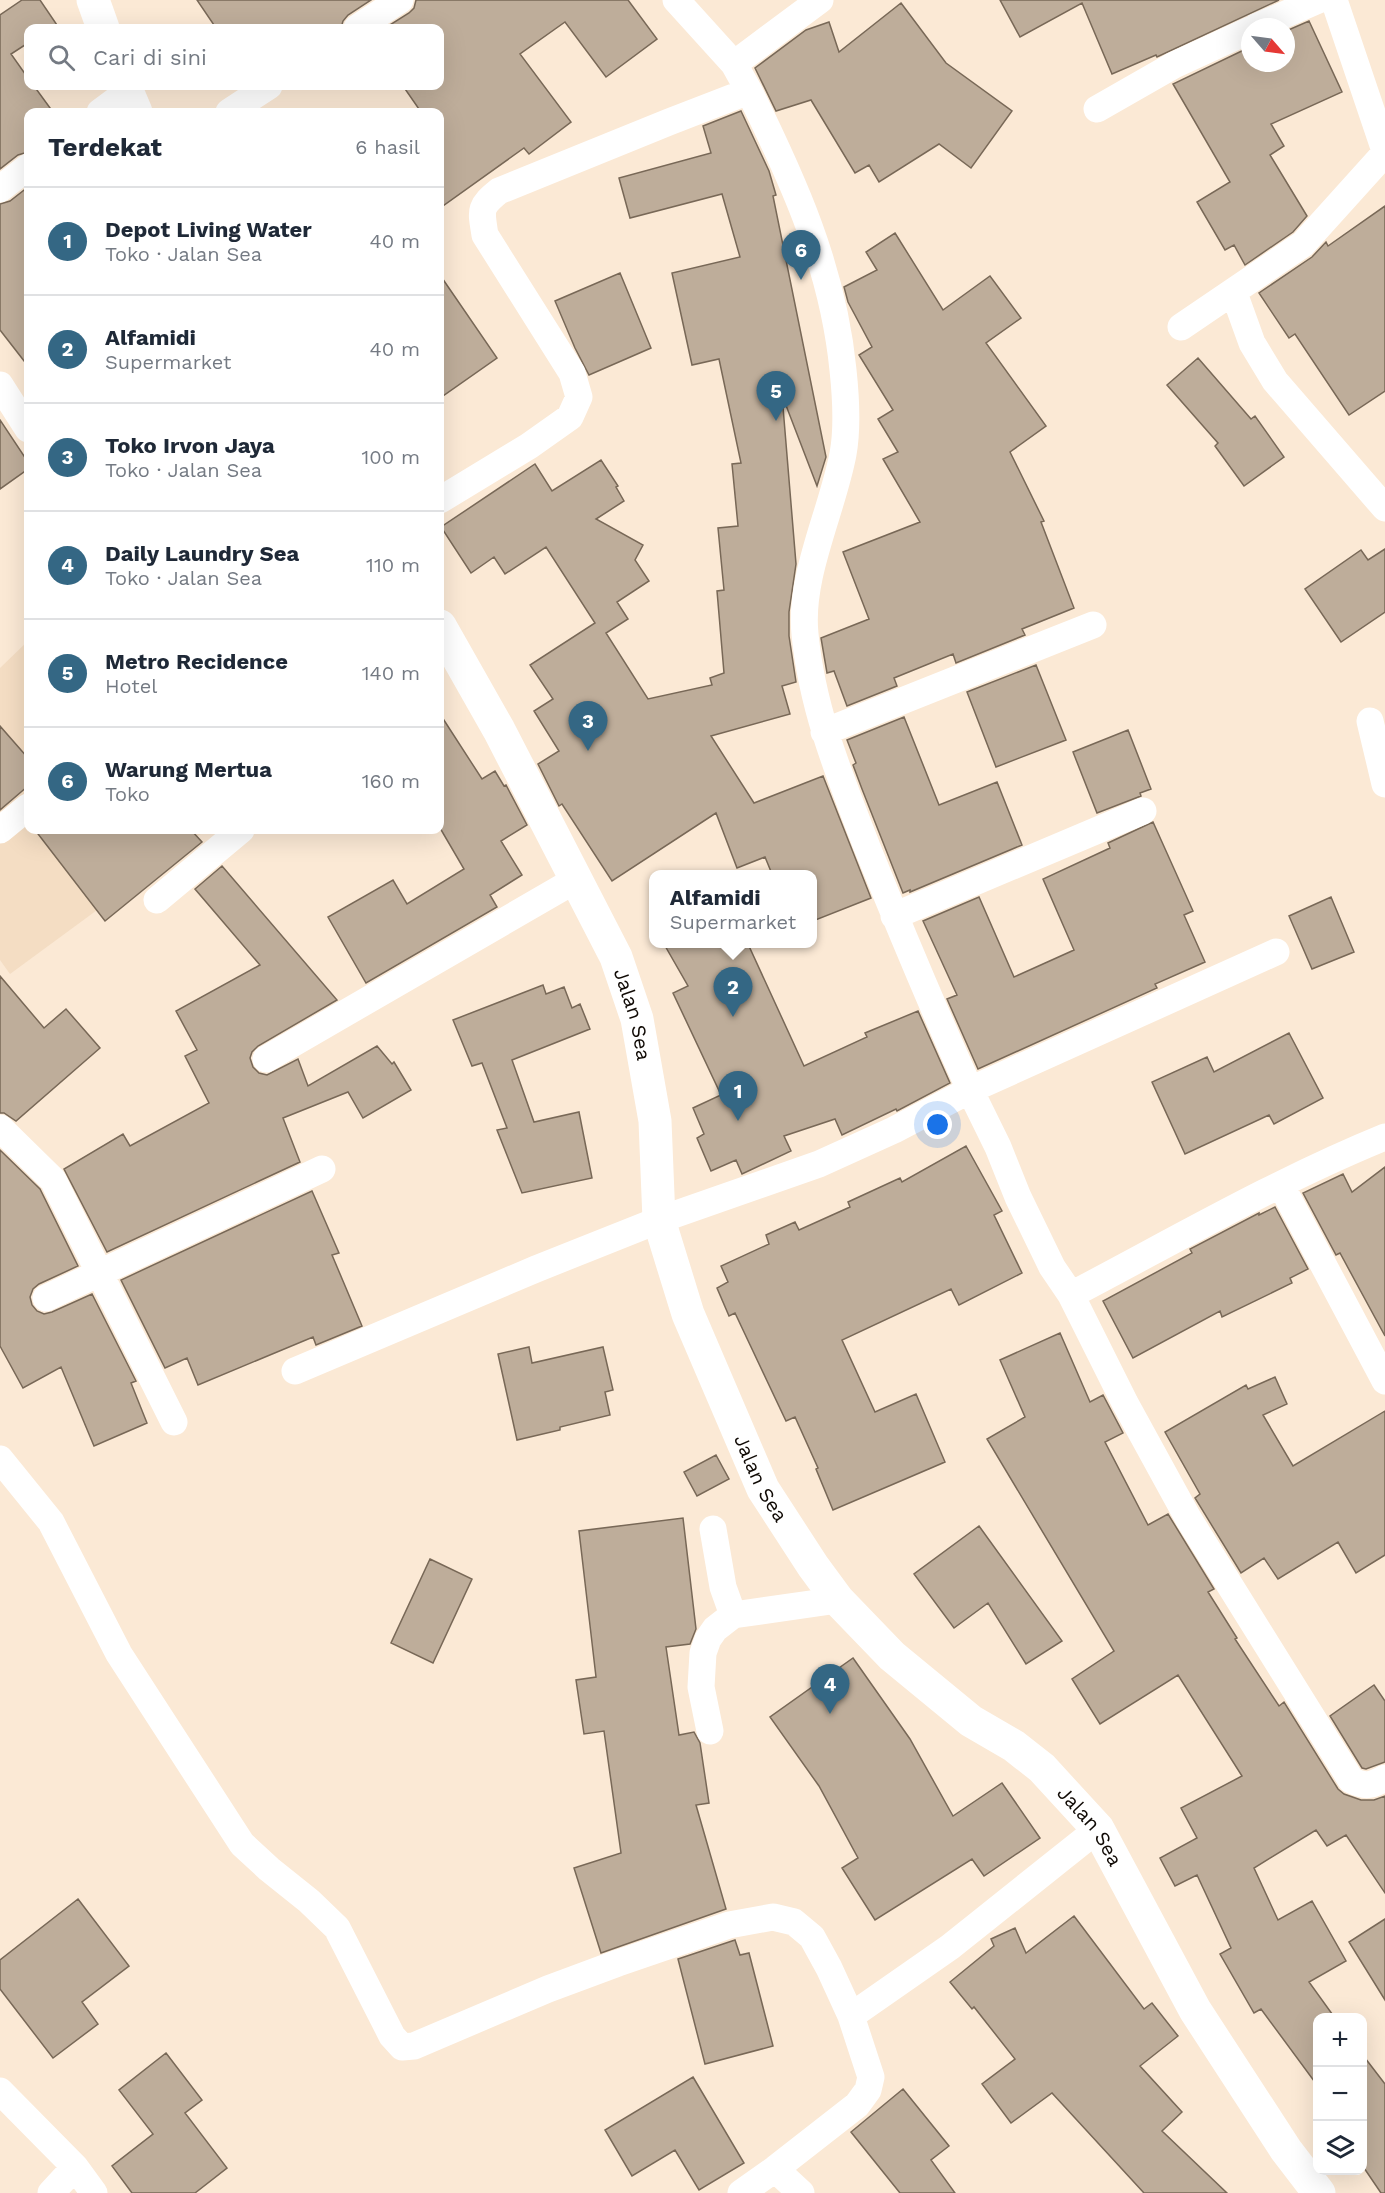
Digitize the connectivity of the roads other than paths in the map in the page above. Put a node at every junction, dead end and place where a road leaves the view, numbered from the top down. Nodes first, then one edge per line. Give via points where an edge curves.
1 (93, 0) edge
2 (400, 0) edge
3 (676, 0) edge
4 (820, 0) edge
5 (1318, 0) edge
6 (1334, 0) edge
7 (1277, 18) edge
8 (102, 24) edge
9 (363, 24) edge
10 (1241, 34) edge
11 (734, 64) junction
12 (263, 90) edge
13 (749, 91) junction
14 (129, 97) edge
15 (108, 108) edge
16 (235, 108) edge
17 (1097, 109) dead end
18 (1385, 152) edge
19 (24, 171) edge
20 (0, 189) edge
21 (1234, 293) junction
22 (1181, 327) dead end
23 (0, 385) edge
24 (24, 423) edge
25 (444, 498) edge
26 (1385, 508) edge
27 (1093, 625) dead end
28 (444, 633) edge
29 (1370, 721) dead end
30 (824, 732) junction
31 (1385, 784) edge
32 (24, 810) edge
33 (1143, 811) dead end
34 (0, 830) edge
35 (236, 834) edge
36 (577, 879) junction
37 (157, 900) dead end
38 (894, 916) junction
39 (1276, 952) dead end
40 (266, 1059) dead end
41 (970, 1090) junction
42 (0, 1128) edge
43 (1385, 1137) edge
44 (322, 1169) dead end
45 (1281, 1185) junction
46 (659, 1220) junction
47 (100, 1273) junction
48 (1071, 1295) junction
49 (46, 1298) dead end
50 (295, 1371) dead end
51 (1385, 1381) edge
52 (174, 1422) dead end
53 (0, 1459) edge
54 (713, 1529) dead end
55 (838, 1600) junction
56 (734, 1615) junction
57 (710, 1731) dead end
58 (1385, 1778) edge
59 (1098, 1829) junction
60 (851, 2016) junction
61 (0, 2091) edge
62 (75, 2167) junction
63 (776, 2169) junction
64 (51, 2193) edge
65 (94, 2193) edge
66 (741, 2193) edge
67 (801, 2193) edge
68 (1319, 2193) edge

1 - 8 main road
2 - 9 street
3 - 11 street
4 - 11 street
5 - 7 street
6 - 18 street
10 - 17 street via 1174,65
11 - 13 street
12 - 16 street
13 - 25 street via 499,191 486,202 481,211 484,235 572,373 579,397 570,417 562,423
13 - 30 street via 803,205 828,280 841,345 846,404 844,452 803,605 810,673
14 - 15 street
18 - 21 street via 1303,244
19 - 20 street
21 - 22 street
21 - 26 street via 1252,343 1275,381
23 - 24 street
27 - 30 street
28 - 36 main road, Jalan Sea
29 - 31 street
30 - 38 street
32 - 34 street
33 - 38 street
35 - 37 street
36 - 40 street
36 - 46 main road, Jalan Sea via 616,957 637,1019 655,1121
38 - 41 street
39 - 41 street
41 - 46 street via 819,1164
41 - 48 street via 1052,1267
42 - 47 street via 53,1180
43 - 45 street
44 - 47 street
45 - 48 street
45 - 51 street
46 - 50 street
46 - 55 main road, Jalan Sea via 688,1314 763,1489
47 - 49 street
47 - 52 street
48 - 58 street via 1188,1518 1351,1780 1371,1786
53 - 60 street via 51,1522 119,1654 242,1844 337,1928 392,2036 402,2047 414,2046 618,1963 729,1925 773,1917 794,1922 812,1937
54 - 56 street via 723,1587
55 - 56 street
55 - 59 main road, Jalan Sea via 909,1670 971,1721 1042,1768
56 - 57 street via 715,1629 703,1653 701,1687
59 - 60 street via 950,1947
59 - 68 main road, Jalan Sea via 1195,2010 1286,2150
60 - 63 street via 871,2077 868,2090 857,2105
61 - 62 street
62 - 64 street
62 - 65 street
63 - 66 street
63 - 67 street

